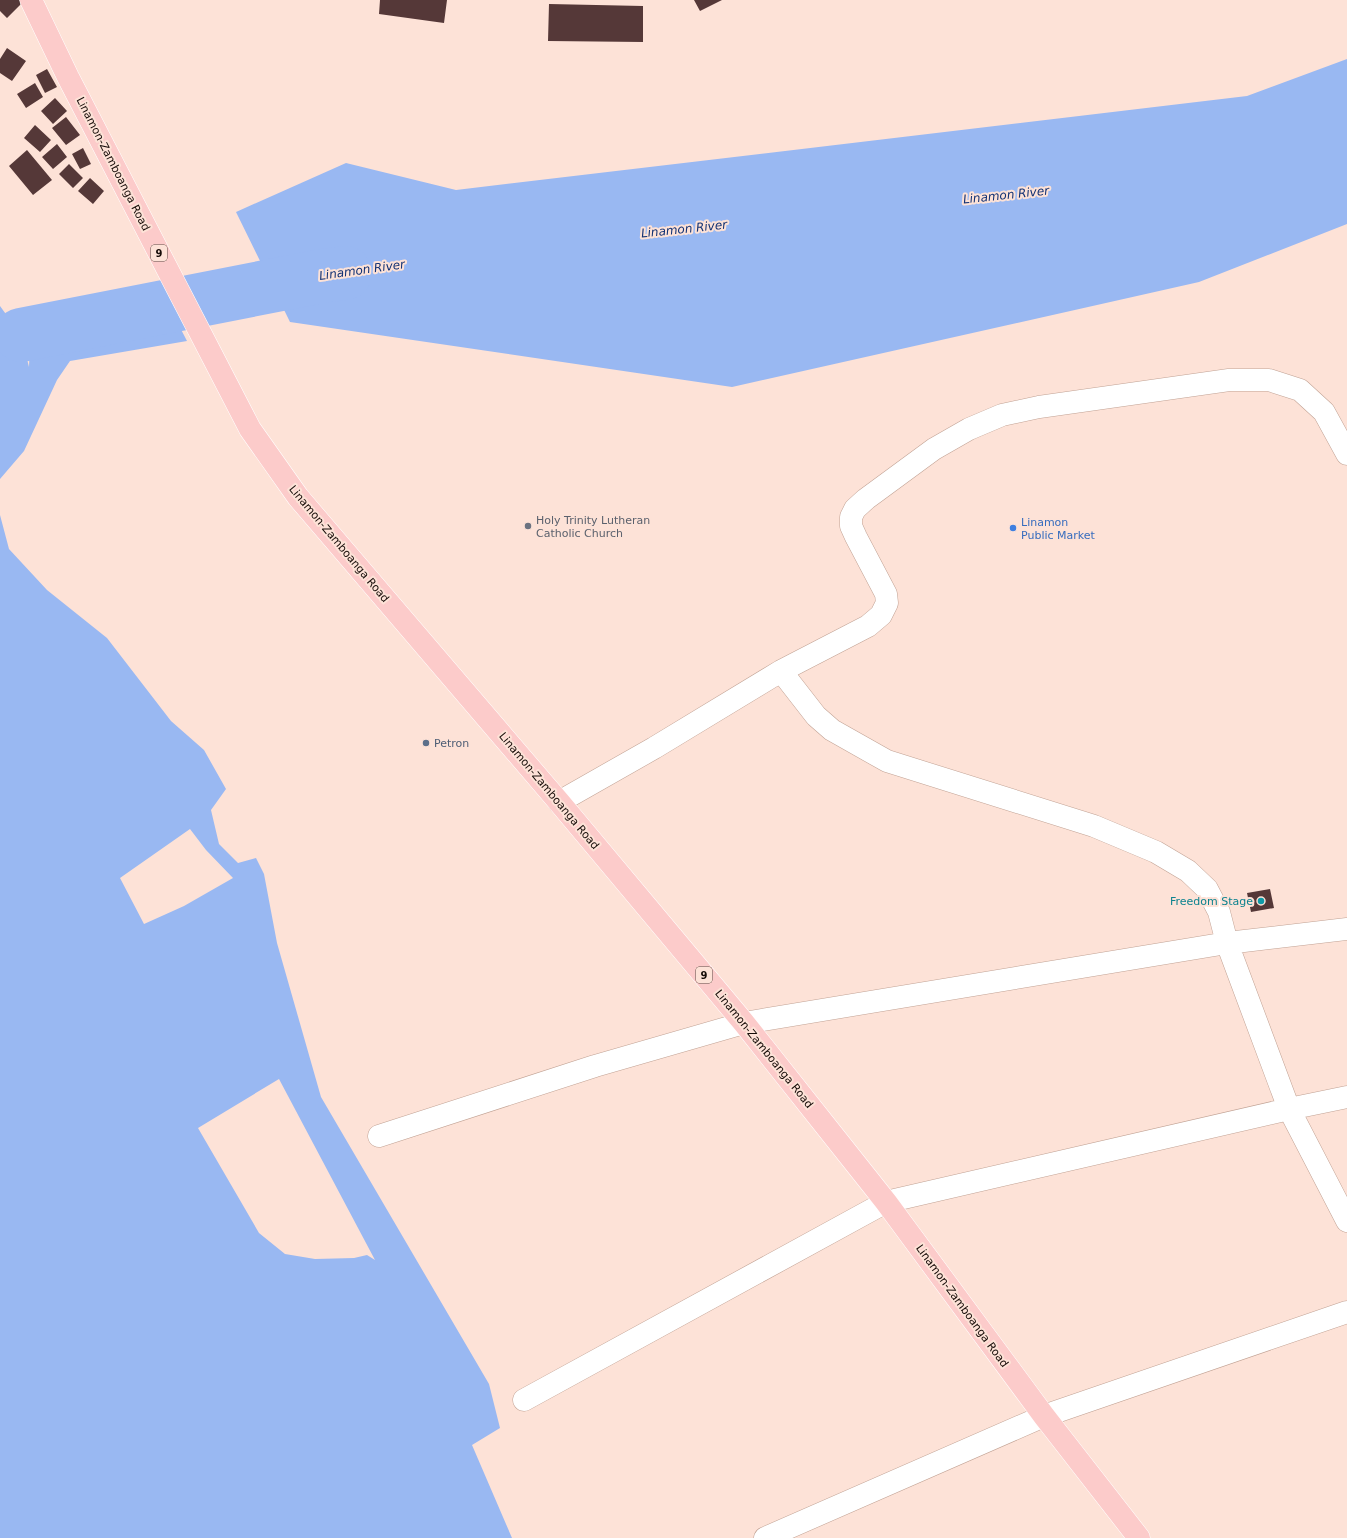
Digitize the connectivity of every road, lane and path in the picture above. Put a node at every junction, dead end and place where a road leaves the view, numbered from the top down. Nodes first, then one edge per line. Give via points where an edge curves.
1 (31, 0) edge
2 (1347, 454) edge
3 (780, 671) junction
4 (559, 802) junction
5 (1347, 929) edge
6 (1227, 943) junction
7 (744, 1023) junction
8 (1347, 1097) edge
9 (1289, 1109) junction
10 (379, 1136) dead end
11 (886, 1202) junction
12 (1347, 1221) edge
13 (1347, 1312) edge
14 (524, 1400) dead end
15 (1044, 1416) junction
16 (765, 1538) edge
17 (1139, 1538) edge

1 - 4 highway, Linamon-Zamboanga Road / 9 via 68,77 250,429 298,497
2 - 3 street via 1324,412 1300,390 1269,380 1229,380 1039,407 1002,415 969,429 934,449 866,498 855,509 851,517 851,526 886,594 887,604 881,615 868,626
3 - 4 street
3 - 6 street via 816,716 832,730 887,760 1094,826 1156,852 1188,871 1207,889 1219,912
4 - 7 highway, Linamon-Zamboanga Road / 9
5 - 6 street
6 - 7 street
6 - 9 street
7 - 10 street via 595,1066
7 - 11 highway, Linamon-Zamboanga Road / 9
8 - 9 street
9 - 11 street
9 - 12 street
11 - 14 street
11 - 15 highway, Linamon-Zamboanga Road / 9
13 - 15 street
15 - 16 street
15 - 17 highway, Linamon-Zamboanga Road / 9

